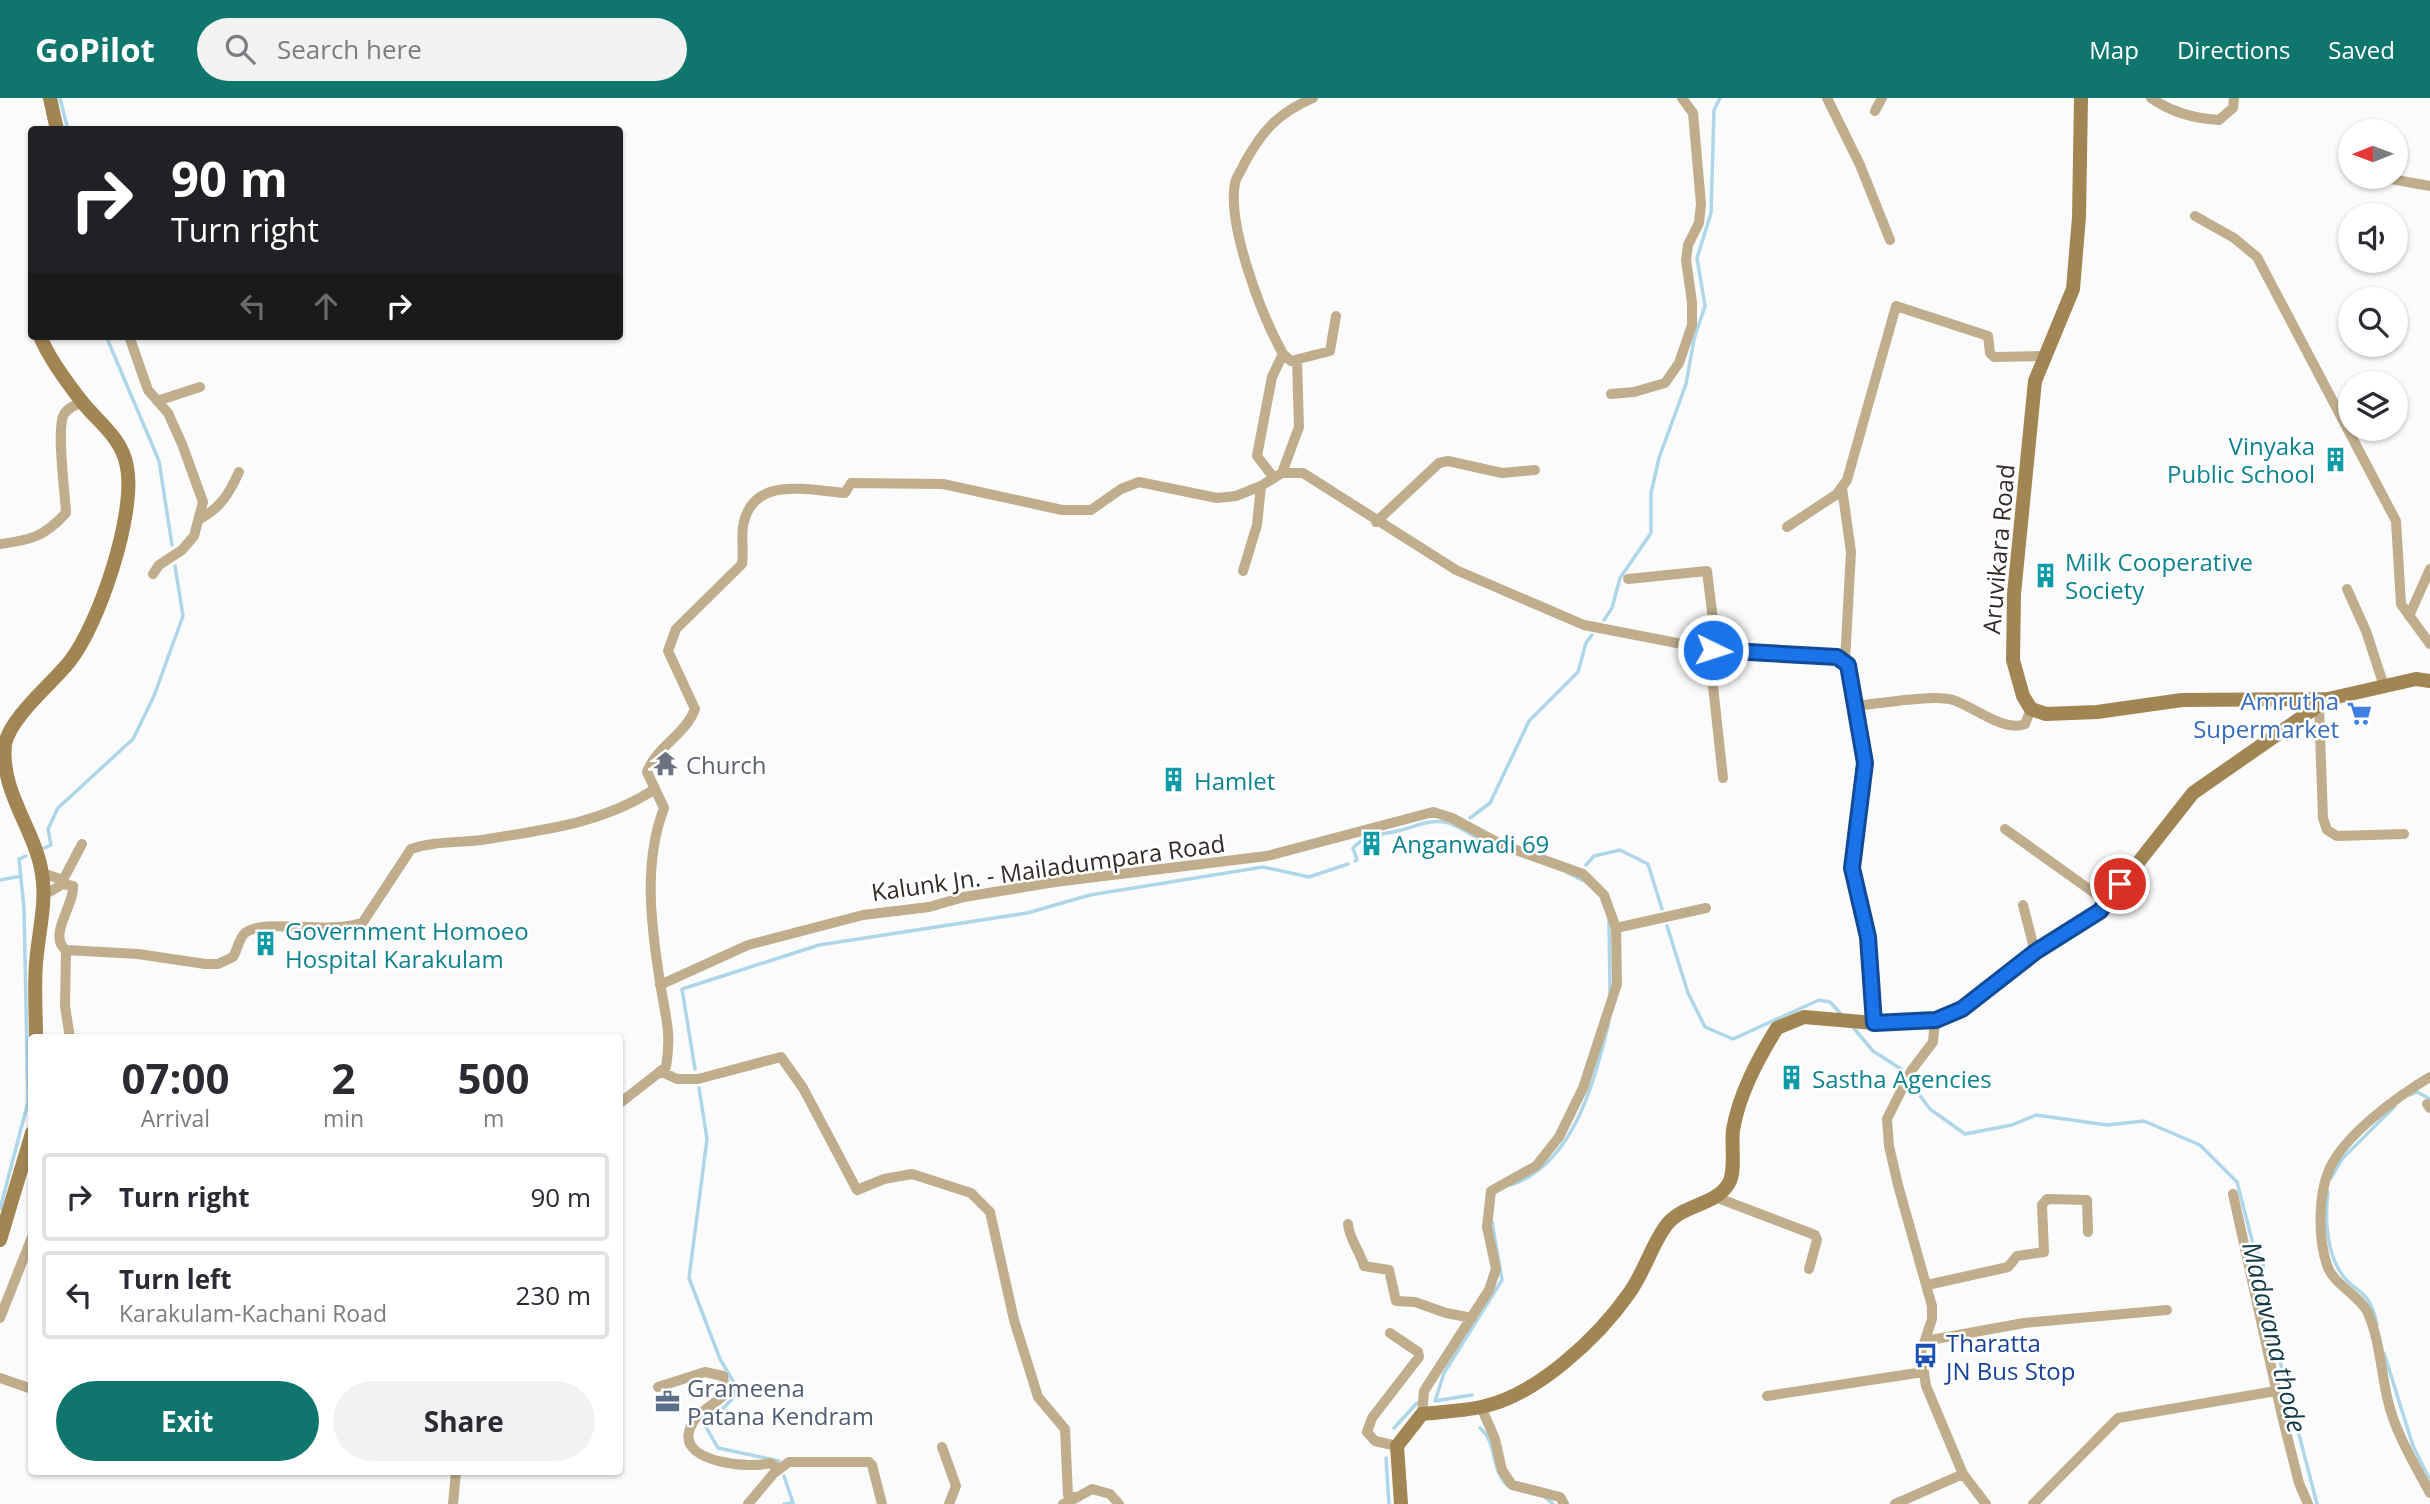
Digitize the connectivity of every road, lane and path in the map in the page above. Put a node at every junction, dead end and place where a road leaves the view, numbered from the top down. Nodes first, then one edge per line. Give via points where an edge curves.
1 (50, 98) edge
2 (1313, 98) edge
3 (1682, 98) edge
4 (1827, 98) edge
5 (1870, 98) edge
6 (1882, 98) edge
7 (2081, 98) edge
8 (2151, 98) edge
9 (2234, 98) edge
10 (56, 126) edge
11 (2408, 182) edge
12 (2430, 186) edge
13 (2195, 216) dead end
14 (1890, 240) dead end
15 (1336, 316) dead end
16 (43, 340) edge
17 (130, 340) edge
18 (1283, 354) junction
19 (2045, 356) junction
20 (1297, 360) junction
21 (200, 387) dead end
22 (1611, 394) dead end
23 (157, 401) junction
24 (83, 402) junction
25 (1535, 470) dead end
26 (239, 472) dead end
27 (1278, 475) junction
28 (1261, 486) junction
29 (1842, 488) junction
30 (200, 519) junction
31 (1376, 522) junction
32 (1787, 527) dead end
33 (0, 544) edge
34 (2430, 569) edge
35 (1242, 571) dead end
36 (153, 574) dead end
37 (1629, 579) dead end
38 (2347, 589) dead end
39 (2409, 616) junction
40 (2430, 645) edge
41 (1709, 649) junction
42 (1844, 661) junction
43 (2430, 681) edge
44 (2384, 686) junction
45 (2324, 702) junction
46 (1854, 706) junction
47 (2031, 709) junction
48 (1723, 778) dead end
49 (655, 789) junction
50 (2005, 829) dead end
51 (2404, 834) dead end
52 (82, 845) dead end
53 (42, 873) junction
54 (44, 895) junction
55 (2107, 902) junction
56 (2023, 905) dead end
57 (1706, 908) dead end
58 (1616, 928) junction
59 (66, 950) junction
60 (2035, 952) junction
61 (660, 985) junction
62 (1936, 1020) junction
63 (1874, 1023) junction
64 (36, 1034) edge
65 (69, 1034) edge
66 (660, 1071) junction
67 (2430, 1077) edge
68 (623, 1101) edge
69 (28, 1146) edge
70 (2233, 1194) dead end
71 (1718, 1198) junction
72 (1348, 1224) dead end
73 (2088, 1232) dead end
74 (0, 1240) edge
75 (28, 1247) edge
76 (1809, 1269) dead end
77 (1927, 1285) junction
78 (2167, 1310) dead end
79 (0, 1318) edge
80 (1472, 1318) junction
81 (1390, 1333) dead end
82 (1925, 1341) junction
83 (1923, 1372) junction
84 (0, 1378) edge
85 (658, 1387) dead end
86 (28, 1388) edge
87 (2276, 1391) junction
88 (1766, 1396) dead end
89 (1481, 1407) junction
90 (1422, 1414) junction
91 (1398, 1446) junction
92 (942, 1447) dead end
93 (779, 1469) junction
94 (1963, 1474) junction
95 (456, 1475) edge
96 (2430, 1493) edge
97 (1076, 1498) junction
98 (1405, 1500) edge
99 (453, 1504) edge
100 (748, 1504) edge
101 (882, 1504) edge
102 (949, 1504) edge
103 (1063, 1504) edge
104 (1119, 1504) edge
105 (1564, 1504) edge
106 (1895, 1504) edge
107 (1986, 1504) edge
108 (2033, 1504) edge
109 (2308, 1504) edge

1 - 10 main road
2 - 18 street via 1294,106 1259,135 1235,183 1237,232 1270,332
3 - 22 street via 1693,113 1700,204 1699,223 1686,260 1692,325 1679,363 1665,383
4 - 14 street
5 - 6 street via 1875,111
7 - 19 main road, Aruvikara Road via 2073,289
8 - 9 street via 2192,118 2219,120 2233,108
11 - 12 street
13 - 39 street via 2257,257 2331,394 2396,521 2399,595
15 - 20 street via 1330,351
16 - 24 main road
17 - 23 street via 148,390
18 - 20 street
18 - 27 street via 1272,377 1257,456
19 - 29 street via 1994,357 1989,336 1896,306
19 - 47 main road, Aruvikara Road via 2035,381 2012,631 2015,669
20 - 27 street via 1299,427
21 - 23 street
23 - 30 street via 168,413 196,479 203,502
24 - 33 street via 69,407 60,431 66,513 34,540
24 - 53 main road via 119,442 129,488 125,522 90,627 71,660 6,740 5,780
25 - 31 street via 1517,474 1440,463
26 - 30 street via 229,495
27 - 28 street
27 - 31 street via 1303,474
28 - 35 street via 1257,525
28 - 49 street via 1217,498 1139,482 1091,510 1062,510 943,484 851,483 845,493 771,490 756,498 747,512 742,564 672,637 668,650 695,709 689,723 651,762 647,772
29 - 32 street
29 - 42 street via 1851,552
30 - 36 street via 189,543
31 - 41 street via 1456,570 1584,625
34 - 39 street
37 - 41 street via 1707,571 1714,628
38 - 44 street
39 - 40 street
41 - 42 street
41 - 48 street
42 - 46 street via 1850,670
43 - 44 main road via 2416,679
44 - 45 main road
45 - 47 main road via 2182,700 2097,712 2046,714
45 - 51 street via 2323,818 2327,830 2337,836
45 - 55 main road via 2193,793
46 - 47 street via 1947,699 2020,726
46 - 63 street via 1865,763 1852,868 1868,937
49 - 59 street via 636,802 581,824 411,849 363,922 333,930 268,926 248,931 233,957 218,964
49 - 61 street via 664,808 651,849
50 - 55 street
52 - 53 street via 64,880
53 - 54 main road
54 - 59 street via 63,884 73,886 61,928 60,942
54 - 64 main road via 36,965
55 - 60 main road
56 - 60 street
57 - 58 street
58 - 61 street, Kalunk Jn. - Mailadumpara Road via 1604,895 1583,874 1502,845 1433,813 1267,856 1055,882 863,915 748,945
58 - 80 street via 1618,984 1583,1088 1559,1137 1536,1166 1491,1191 1487,1227 1496,1269
59 - 65 street
60 - 62 main road via 1962,1009
61 - 66 street via 671,1034 666,1067
62 - 63 main road
62 - 77 street via 1933,1042 1911,1071 1887,1119 1898,1185
63 - 71 main road via 1804,1017 1777,1028 1738,1106 1731,1180
66 - 68 street
66 - 97 street via 677,1079 698,1079 780,1057 803,1088 857,1190 912,1174 971,1193 990,1212 1014,1320 1038,1397 1065,1429 1067,1488
67 - 96 street via 2373,1120 2330,1167 2323,1187 2322,1228 2333,1277 2367,1310 2388,1402
69 - 74 main road
70 - 87 street
71 - 76 street via 1815,1235
71 - 89 main road via 1695,1203 1674,1217 1629,1294 1586,1342 1545,1378
72 - 80 street via 1364,1266 1389,1270 1396,1301
73 - 77 street via 2088,1200 2047,1199 2042,1205 2044,1252 2017,1256 2008,1267
75 - 79 street
77 - 82 street via 1932,1319
78 - 82 street via 2024,1324
80 - 90 street via 1424,1391
81 - 91 street via 1419,1357 1372,1418 1367,1432 1375,1441
82 - 83 street
83 - 88 street
83 - 94 street
84 - 86 street
85 - 93 street via 705,1372 723,1376 726,1393 694,1420 688,1433 691,1444 725,1463 754,1468 770,1463
87 - 108 street via 2118,1418
87 - 109 street
89 - 90 main road
89 - 105 street via 1512,1485 1560,1497
90 - 91 main road
91 - 98 main road
92 - 102 street via 956,1486
93 - 100 street
93 - 101 street via 789,1462 869,1462
94 - 106 street
94 - 107 street
95 - 99 street
97 - 103 street
97 - 104 street via 1092,1489 1110,1494

